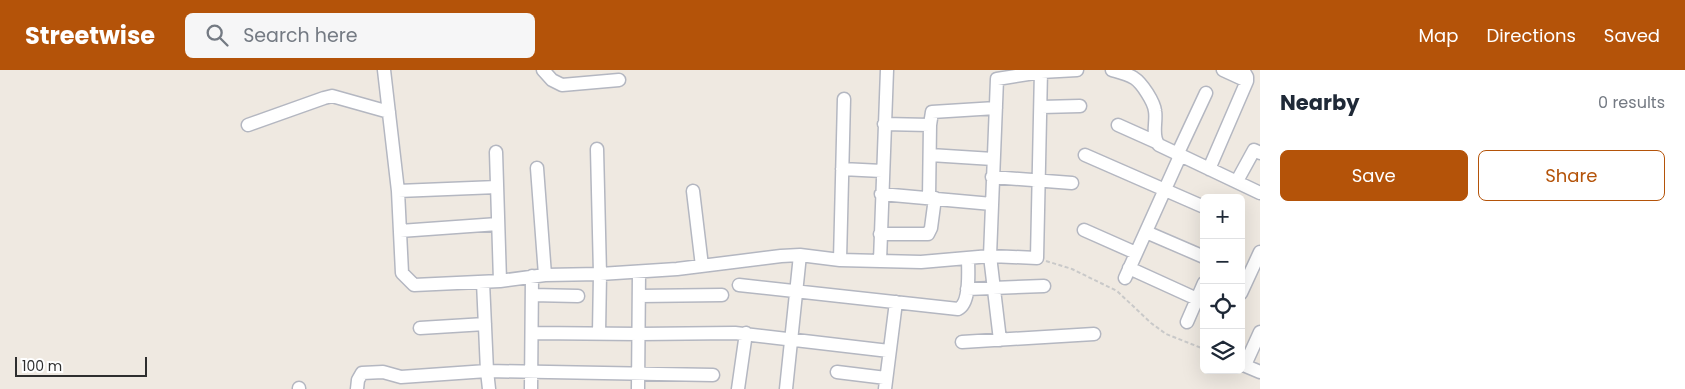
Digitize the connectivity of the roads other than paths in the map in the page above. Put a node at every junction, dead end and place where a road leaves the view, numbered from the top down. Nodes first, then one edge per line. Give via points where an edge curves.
1 (384, 70) edge
2 (543, 70) edge
3 (887, 70) edge
4 (1077, 70) edge
5 (1112, 70) edge
6 (1223, 70) edge
7 (1041, 71) edge
8 (997, 74) edge
9 (1245, 75) edge
10 (619, 80) dead end
11 (1206, 92) dead end
12 (844, 99) dead end
13 (1080, 106) dead end
14 (1041, 107) junction
15 (996, 108) junction
16 (389, 112) junction
17 (884, 124) junction
18 (248, 125) dead end
19 (930, 125) junction
20 (1118, 125) dead end
21 (1156, 142) junction
22 (597, 149) dead end
23 (496, 152) dead end
24 (1260, 153) edge
25 (930, 155) junction
26 (1085, 155) dead end
27 (1179, 156) junction
28 (993, 159) junction
29 (537, 168) dead end
30 (842, 169) junction
31 (1209, 169) junction
32 (882, 171) junction
33 (992, 177) junction
34 (1039, 181) junction
35 (1237, 181) junction
36 (1072, 183) dead end
37 (497, 187) junction
38 (1165, 190) junction
39 (398, 191) junction
40 (693, 191) dead end
41 (881, 194) junction
42 (1260, 194) edge
43 (932, 198) junction
44 (992, 204) junction
45 (1200, 205) edge
46 (498, 224) junction
47 (400, 230) junction
48 (1084, 230) dead end
49 (1146, 232) junction
50 (880, 234) junction
51 (1260, 252) edge
52 (1136, 254) junction
53 (1200, 254) edge
54 (800, 255) junction
55 (990, 256) junction
56 (968, 258) junction
57 (840, 260) junction
58 (880, 261) junction
59 (702, 266) junction
60 (639, 272) junction
61 (600, 274) junction
62 (546, 275) junction
63 (532, 276) junction
64 (500, 281) junction
65 (483, 282) junction
66 (1204, 284) edge
67 (1245, 284) edge
68 (739, 285) dead end
69 (1044, 286) dead end
70 (994, 288) junction
71 (967, 289) junction
72 (797, 291) junction
73 (532, 295) junction
74 (722, 295) dead end
75 (578, 296) dead end
76 (639, 296) junction
77 (1197, 299) junction
78 (896, 302) junction
79 (1187, 322) dead end
80 (485, 324) junction
81 (420, 328) dead end
82 (1260, 332) edge
83 (532, 333) junction
84 (599, 333) junction
85 (638, 334) junction
86 (746, 334) junction
87 (1094, 334) dead end
88 (792, 340) junction
89 (1000, 340) junction
90 (962, 342) dead end
91 (889, 351) junction
92 (1245, 361) edge
93 (1245, 366) edge
94 (487, 370) junction
95 (532, 372) junction
96 (837, 372) dead end
97 (1260, 372) edge
98 (638, 373) junction
99 (713, 375) dead end
100 (885, 384) edge
101 (357, 389) edge
102 (489, 389) edge
103 (531, 389) edge
104 (638, 389) edge
105 (738, 389) edge
106 (786, 389) edge

1 - 16 street
2 - 10 street via 562,85
3 - 17 street
4 - 7 street
5 - 21 street via 1135,78 1151,98 1156,111
6 - 9 street
7 - 8 street
7 - 14 street
8 - 15 street
9 - 31 street
11 - 27 street
12 - 30 street
13 - 14 street
14 - 34 street
15 - 19 street via 935,110
15 - 28 street
16 - 18 street via 332,96
16 - 39 street
17 - 19 street
17 - 32 street
19 - 25 street
20 - 21 street
21 - 27 street
22 - 61 street
23 - 37 street
24 - 35 street via 1254,150
25 - 28 street
25 - 43 street
26 - 38 street
27 - 31 street
27 - 38 street
28 - 33 street
29 - 62 street
30 - 32 street
30 - 57 street
31 - 35 street
32 - 41 street
33 - 34 street
33 - 44 street
34 - 36 street
34 - 55 street via 1037,258
35 - 42 street
37 - 39 street
37 - 46 street
38 - 45 street
38 - 49 street
39 - 47 street
40 - 59 street
41 - 43 street
41 - 50 street
43 - 44 street
43 - 50 street via 928,234
44 - 55 street
46 - 47 street
46 - 64 street
47 - 65 street via 402,273 414,285
48 - 52 street
49 - 52 street
49 - 53 street
50 - 58 street
51 - 67 street
52 - 77 street via 1127,273
54 - 57 street
54 - 59 street
54 - 72 street
55 - 56 street
55 - 70 street
56 - 58 street
56 - 71 street
57 - 58 street
59 - 60 street
60 - 61 street
60 - 76 street
61 - 62 street
61 - 84 street
62 - 63 street
63 - 64 street
63 - 73 street
64 - 65 street
65 - 80 street
66 - 77 street
68 - 72 street
69 - 70 street
70 - 71 street
70 - 89 street
71 - 78 street via 965,303 958,309
72 - 78 street
72 - 88 street
73 - 75 street
73 - 83 street
74 - 76 street
76 - 85 street
77 - 79 street
78 - 91 street
80 - 81 street
80 - 94 street
82 - 92 street
83 - 84 street
83 - 95 street
84 - 85 street
85 - 86 street
85 - 98 street
86 - 88 street
86 - 105 street
87 - 89 street
88 - 91 street
88 - 106 street
89 - 90 street
91 - 100 street
93 - 97 street
94 - 95 street
94 - 101 street via 401,377 383,372 362,373
94 - 102 street
95 - 98 street
95 - 103 street
96 - 100 street
98 - 99 street
98 - 104 street

